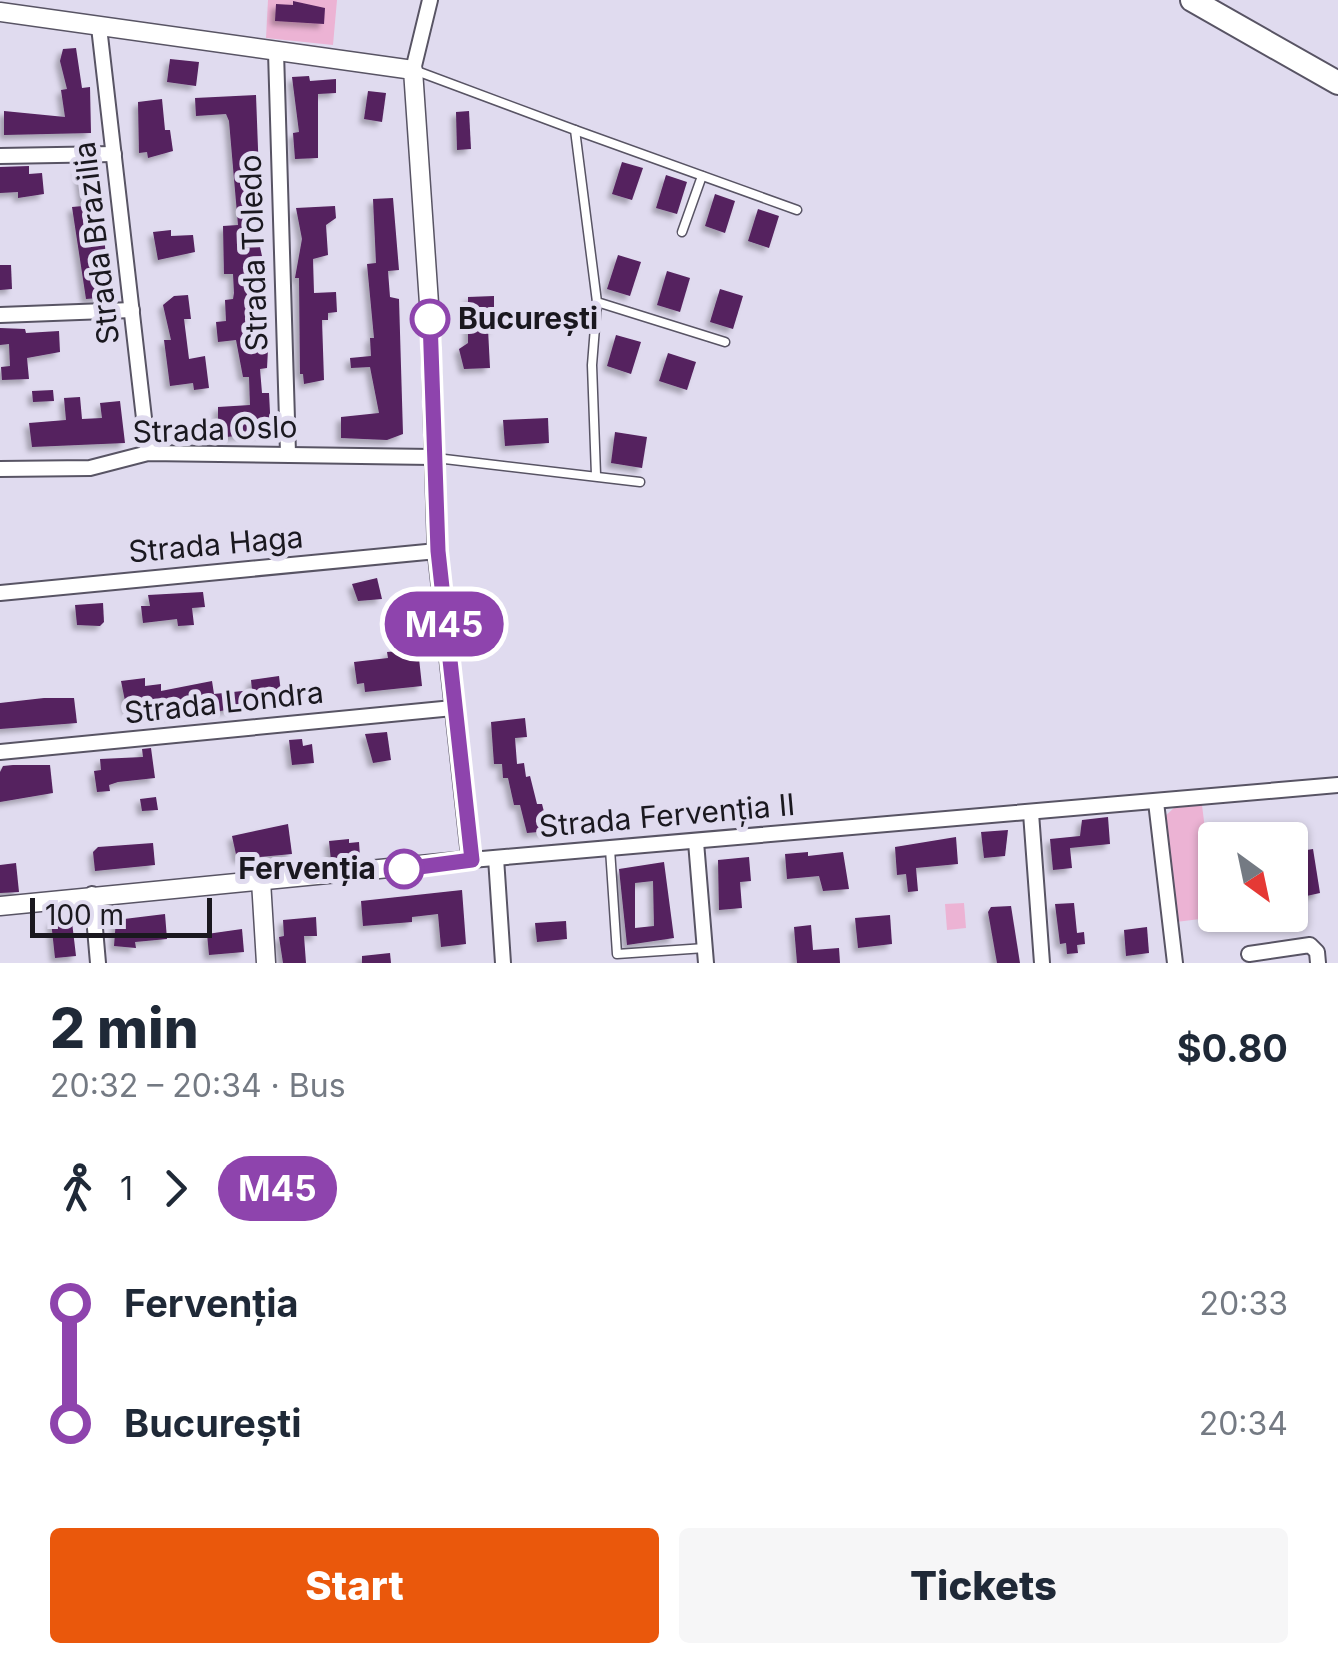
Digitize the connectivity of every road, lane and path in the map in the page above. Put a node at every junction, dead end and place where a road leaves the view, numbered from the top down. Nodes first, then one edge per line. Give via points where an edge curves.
1 (430, 0) edge
2 (1192, 0) edge
3 (0, 12) edge
4 (99, 27) junction
5 (276, 52) junction
6 (414, 70) junction
7 (1338, 83) edge
8 (575, 130) junction
9 (114, 154) junction
10 (0, 156) edge
11 (702, 176) junction
12 (797, 210) dead end
13 (682, 232) dead end
14 (597, 302) junction
15 (132, 310) junction
16 (0, 315) edge
17 (725, 342) dead end
18 (148, 453) junction
19 (288, 453) junction
20 (432, 457) junction
21 (0, 469) edge
22 (596, 475) junction
23 (640, 482) dead end
24 (438, 551) junction
25 (0, 593) edge
26 (452, 708) junction
27 (0, 752) edge
28 (1338, 785) edge
29 (1156, 802) junction
30 (1031, 812) junction
31 (696, 842) junction
32 (610, 849) junction
33 (496, 858) junction
34 (472, 860) junction
35 (261, 881) junction
36 (92, 894) junction
37 (0, 906) edge
38 (1249, 954) dead end
39 (706, 955) edge
40 (98, 963) edge
41 (266, 963) edge
42 (503, 963) edge
43 (1042, 963) edge
44 (1175, 963) edge
45 (1318, 963) edge

1 - 6 street
2 - 7 main road
3 - 4 street
4 - 5 street
4 - 9 street, Strada Brazilia
5 - 6 street
5 - 19 street, Strada Toledo
6 - 8 lane
6 - 20 street
8 - 11 lane
8 - 14 lane
9 - 10 street
9 - 15 street, Strada Brazilia
11 - 12 lane
11 - 13 lane
14 - 17 lane
14 - 22 lane
15 - 16 street
15 - 18 street, Strada Brazilia
18 - 19 street, Strada Oslo
18 - 21 street, Strada Oslo via 90,468
19 - 20 street, Strada Oslo
20 - 22 lane
20 - 24 street
22 - 23 lane
24 - 25 street, Strada Haga
24 - 26 street
26 - 27 street, Strada Londra
26 - 34 street
28 - 29 street, Strada Fervenția II
29 - 30 street, Strada Fervenția II
29 - 44 street
30 - 31 street, Strada Fervenția II
30 - 43 street
31 - 32 street, Strada Fervenția II
31 - 39 street
32 - 33 street, Strada Fervenția II
32 - 39 lane via 617,954
33 - 34 street, Strada Fervenția II
33 - 42 street
34 - 35 street, Strada Fervenția II
35 - 36 street, Strada Fervenția II
35 - 41 street
36 - 37 street, Strada Fervenția II
36 - 40 street
38 - 45 street via 1310,945

